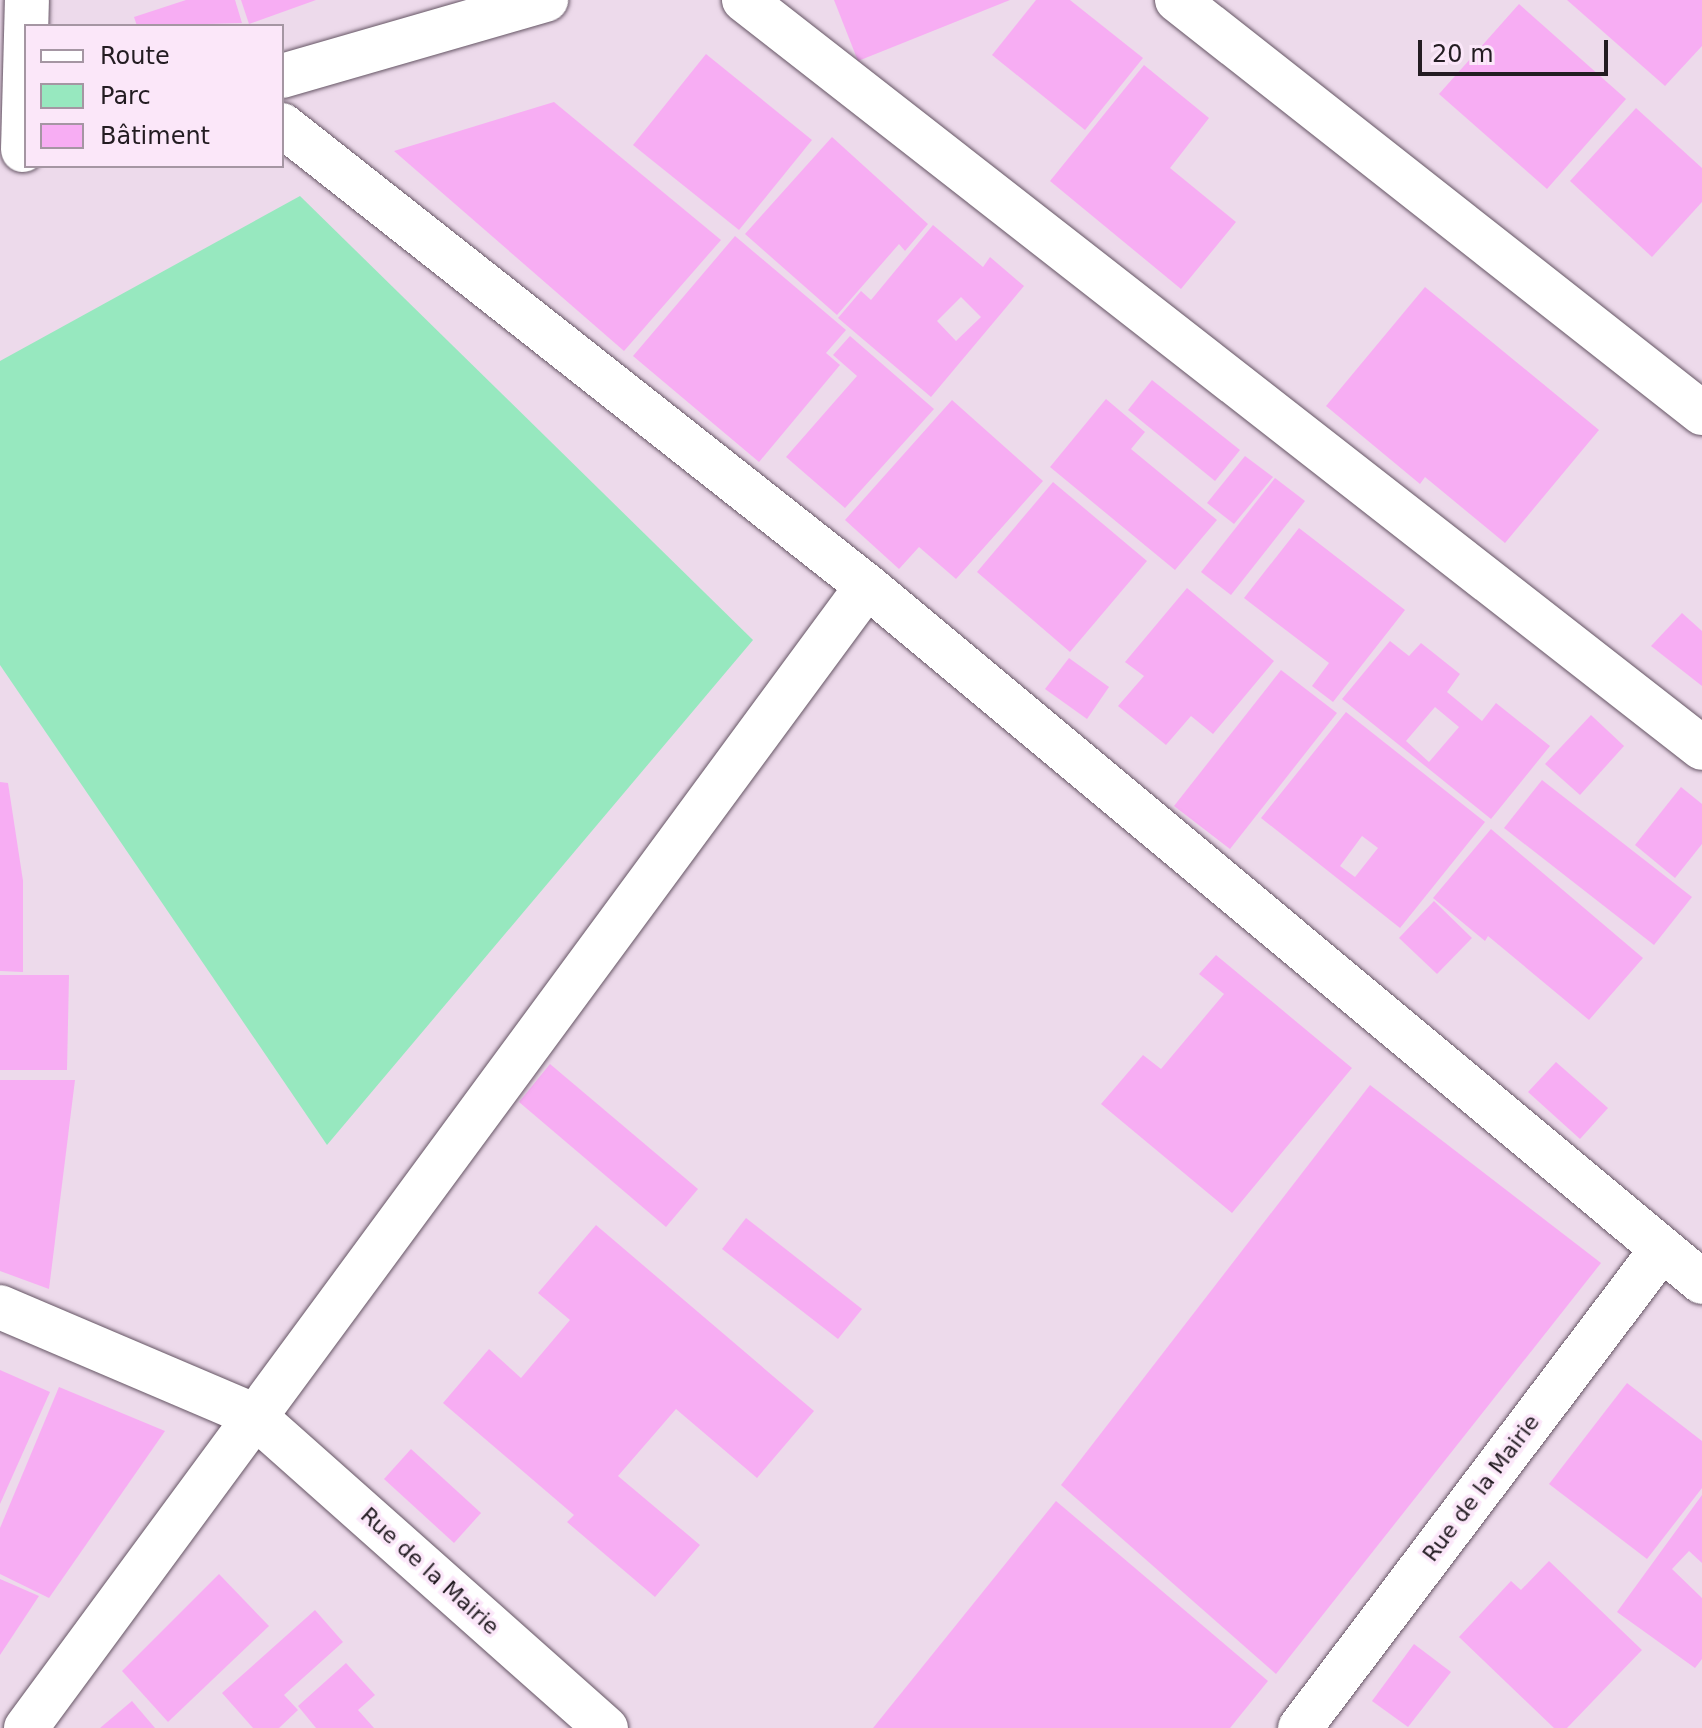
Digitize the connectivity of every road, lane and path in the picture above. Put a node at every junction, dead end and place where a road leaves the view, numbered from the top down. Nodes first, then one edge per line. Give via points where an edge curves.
1 (27, 0) edge
2 (744, 0) edge
3 (1177, 0) edge
4 (538, 1) edge
5 (25, 24) edge
6 (24, 41) edge
7 (284, 75) edge
8 (284, 127) edge
9 (16, 150) edge
10 (1702, 413) edge
11 (867, 586) junction
12 (1702, 748) edge
13 (1662, 1249) junction
14 (1702, 1282) edge
15 (0, 1307) edge
16 (253, 1415) junction
17 (26, 1728) edge
18 (606, 1728) edge
19 (1300, 1728) edge

1 - 5 street
2 - 12 street
3 - 10 street
4 - 7 street
6 - 9 street
8 - 11 street
11 - 13 street
11 - 16 street
13 - 14 street
13 - 19 street, Rue de la Mairie
15 - 16 street, Rue de la Mairie
16 - 17 street
16 - 18 street, Rue de la Mairie

